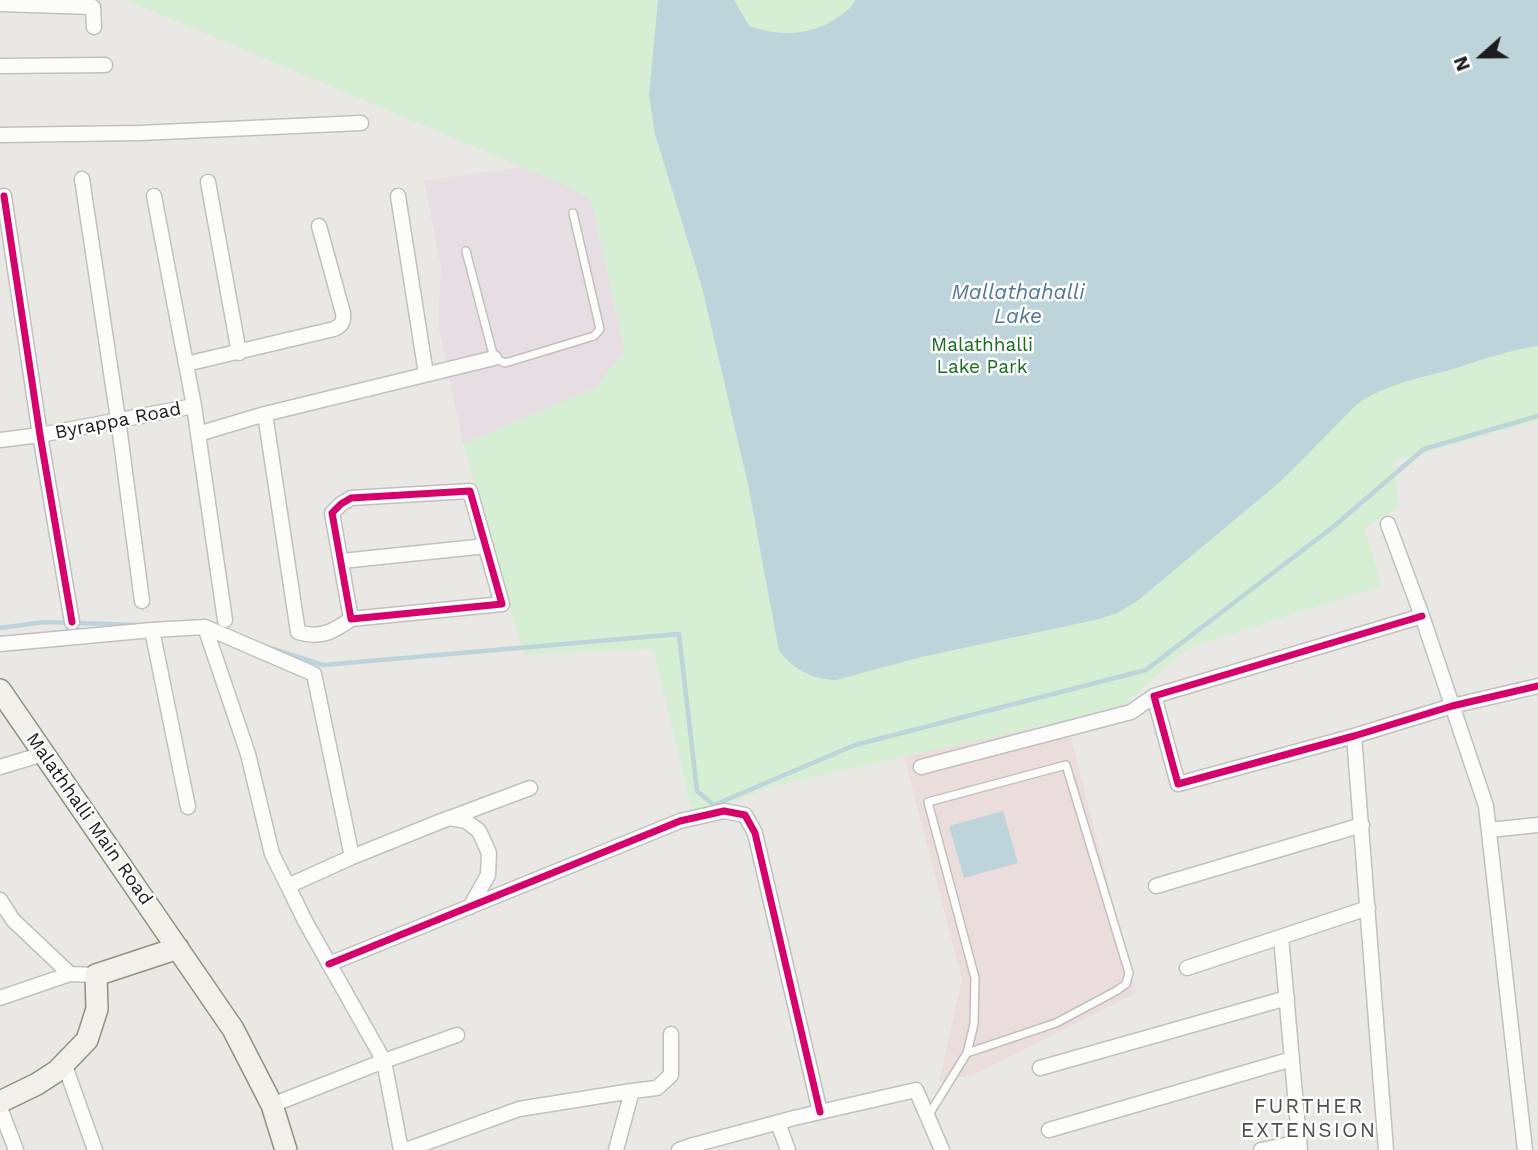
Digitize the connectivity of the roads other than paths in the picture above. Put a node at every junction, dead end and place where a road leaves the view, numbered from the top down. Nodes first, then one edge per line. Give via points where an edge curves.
1 (0, 4) edge
2 (94, 27) dead end
3 (105, 65) dead end
4 (0, 66) edge
5 (361, 123) dead end
6 (0, 135) edge
7 (82, 179) dead end
8 (208, 182) dead end
9 (4, 196) dead end
10 (154, 196) dead end
11 (398, 197) dead end
12 (573, 213) dead end
13 (319, 226) dead end
14 (466, 251) dead end
15 (239, 352) junction
16 (495, 358) junction
17 (186, 365) junction
18 (426, 374) junction
19 (194, 406) junction
20 (265, 414) junction
21 (118, 421) junction
22 (198, 434) junction
23 (40, 435) junction
24 (0, 440) edge
25 (1388, 524) dead end
26 (486, 546) junction
27 (342, 561) junction
28 (142, 601) dead end
29 (1422, 615) junction
30 (351, 619) junction
31 (225, 620) dead end
32 (72, 622) dead end
33 (205, 627) junction
34 (152, 630) junction
35 (0, 644) edge
36 (1538, 686) edge
37 (0, 690) edge
38 (1154, 696) junction
39 (1452, 706) junction
40 (1354, 736) junction
41 (43, 754) junction
42 (921, 767) dead end
43 (0, 768) edge
44 (530, 788) dead end
45 (188, 807) dead end
46 (449, 818) junction
47 (1362, 825) junction
48 (1538, 825) edge
49 (1489, 830) junction
50 (352, 857) junction
51 (288, 886) junction
52 (1156, 886) dead end
53 (0, 901) edge
54 (470, 907) junction
55 (1368, 908) junction
56 (7, 922) edge
57 (1281, 937) junction
58 (178, 948) junction
59 (329, 964) junction
60 (1187, 968) dead end
61 (70, 974) junction
62 (96, 975) junction
63 (0, 998) edge
64 (1287, 998) junction
65 (671, 1034) dead end
66 (457, 1035) dead end
67 (967, 1053) junction
68 (1292, 1059) junction
69 (384, 1061) junction
70 (65, 1063) junction
71 (1040, 1068) dead end
72 (632, 1091) junction
73 (0, 1102) edge
74 (272, 1105) junction
75 (0, 1108) edge
76 (820, 1112) junction
77 (928, 1117) junction
78 (778, 1123) junction
79 (1049, 1130) dead end
80 (1300, 1146) edge
81 (16, 1150) edge
82 (95, 1150) edge
83 (286, 1150) edge
84 (401, 1150) edge
85 (406, 1150) edge
86 (616, 1150) edge
87 (679, 1150) edge
88 (789, 1150) edge
89 (942, 1150) edge
90 (1261, 1150) edge
91 (1387, 1150) edge
92 (1525, 1150) edge

1 - 2 street via 93,7
3 - 4 street
5 - 6 street
7 - 21 street
8 - 15 street
9 - 23 street
10 - 17 street
11 - 18 street
12 - 16 lane via 600,329 594,336 505,363
13 - 15 street via 343,313 341,326
14 - 16 lane
15 - 17 street
16 - 18 street
17 - 19 street
18 - 20 street
19 - 21 street, Byrappa Road
19 - 22 street
20 - 22 street
20 - 30 street via 298,632 322,634
21 - 23 street, Byrappa Road
21 - 28 street
22 - 31 street
23 - 24 street, Byrappa Road
23 - 32 street
25 - 29 street
26 - 27 street
26 - 27 street via 470,491 351,498 332,513
26 - 30 street via 502,604
27 - 30 street
29 - 38 street
29 - 39 street
33 - 34 street
33 - 50 street via 314,674
33 - 51 street via 248,754 272,854
34 - 35 street
34 - 45 street
36 - 39 street
37 - 41 main road, Malathhalli Main Road
38 - 40 street via 1178,784
38 - 42 street via 1131,712
39 - 40 street
39 - 49 street via 1486,806
40 - 47 street
41 - 43 street
41 - 58 main road, Malathhalli Main Road
44 - 46 street
46 - 50 street
46 - 54 street via 466,821 479,831 489,853 488,875
47 - 52 street
47 - 55 street
48 - 49 street
49 - 92 street
50 - 51 street
51 - 59 street
53 - 56 street
54 - 59 street
54 - 76 street via 680,821 724,811 745,815 755,833
55 - 57 street
55 - 91 street
56 - 61 street
57 - 60 street
57 - 64 street
58 - 62 main road
58 - 74 main road, Malathhalli Main Road via 233,1029
59 - 69 street
61 - 62 street
61 - 63 street
62 - 70 main road via 97,1009 87,1040
64 - 68 street
64 - 71 street
65 - 72 street via 671,1075 657,1088
66 - 69 street
67 - 67 lane via 974,1024 975,978 928,802 1066,765 1129,973 1126,984 1056,1023
67 - 77 lane
68 - 79 street
68 - 80 street
69 - 74 street
69 - 84 street
70 - 73 main road via 37,1084
70 - 82 street
72 - 85 street via 519,1109
72 - 86 street
74 - 83 main road, Malathhalli Main Road
75 - 81 street
76 - 77 street via 916,1090
76 - 78 street
77 - 89 street
78 - 87 street
78 - 88 street
80 - 90 street

